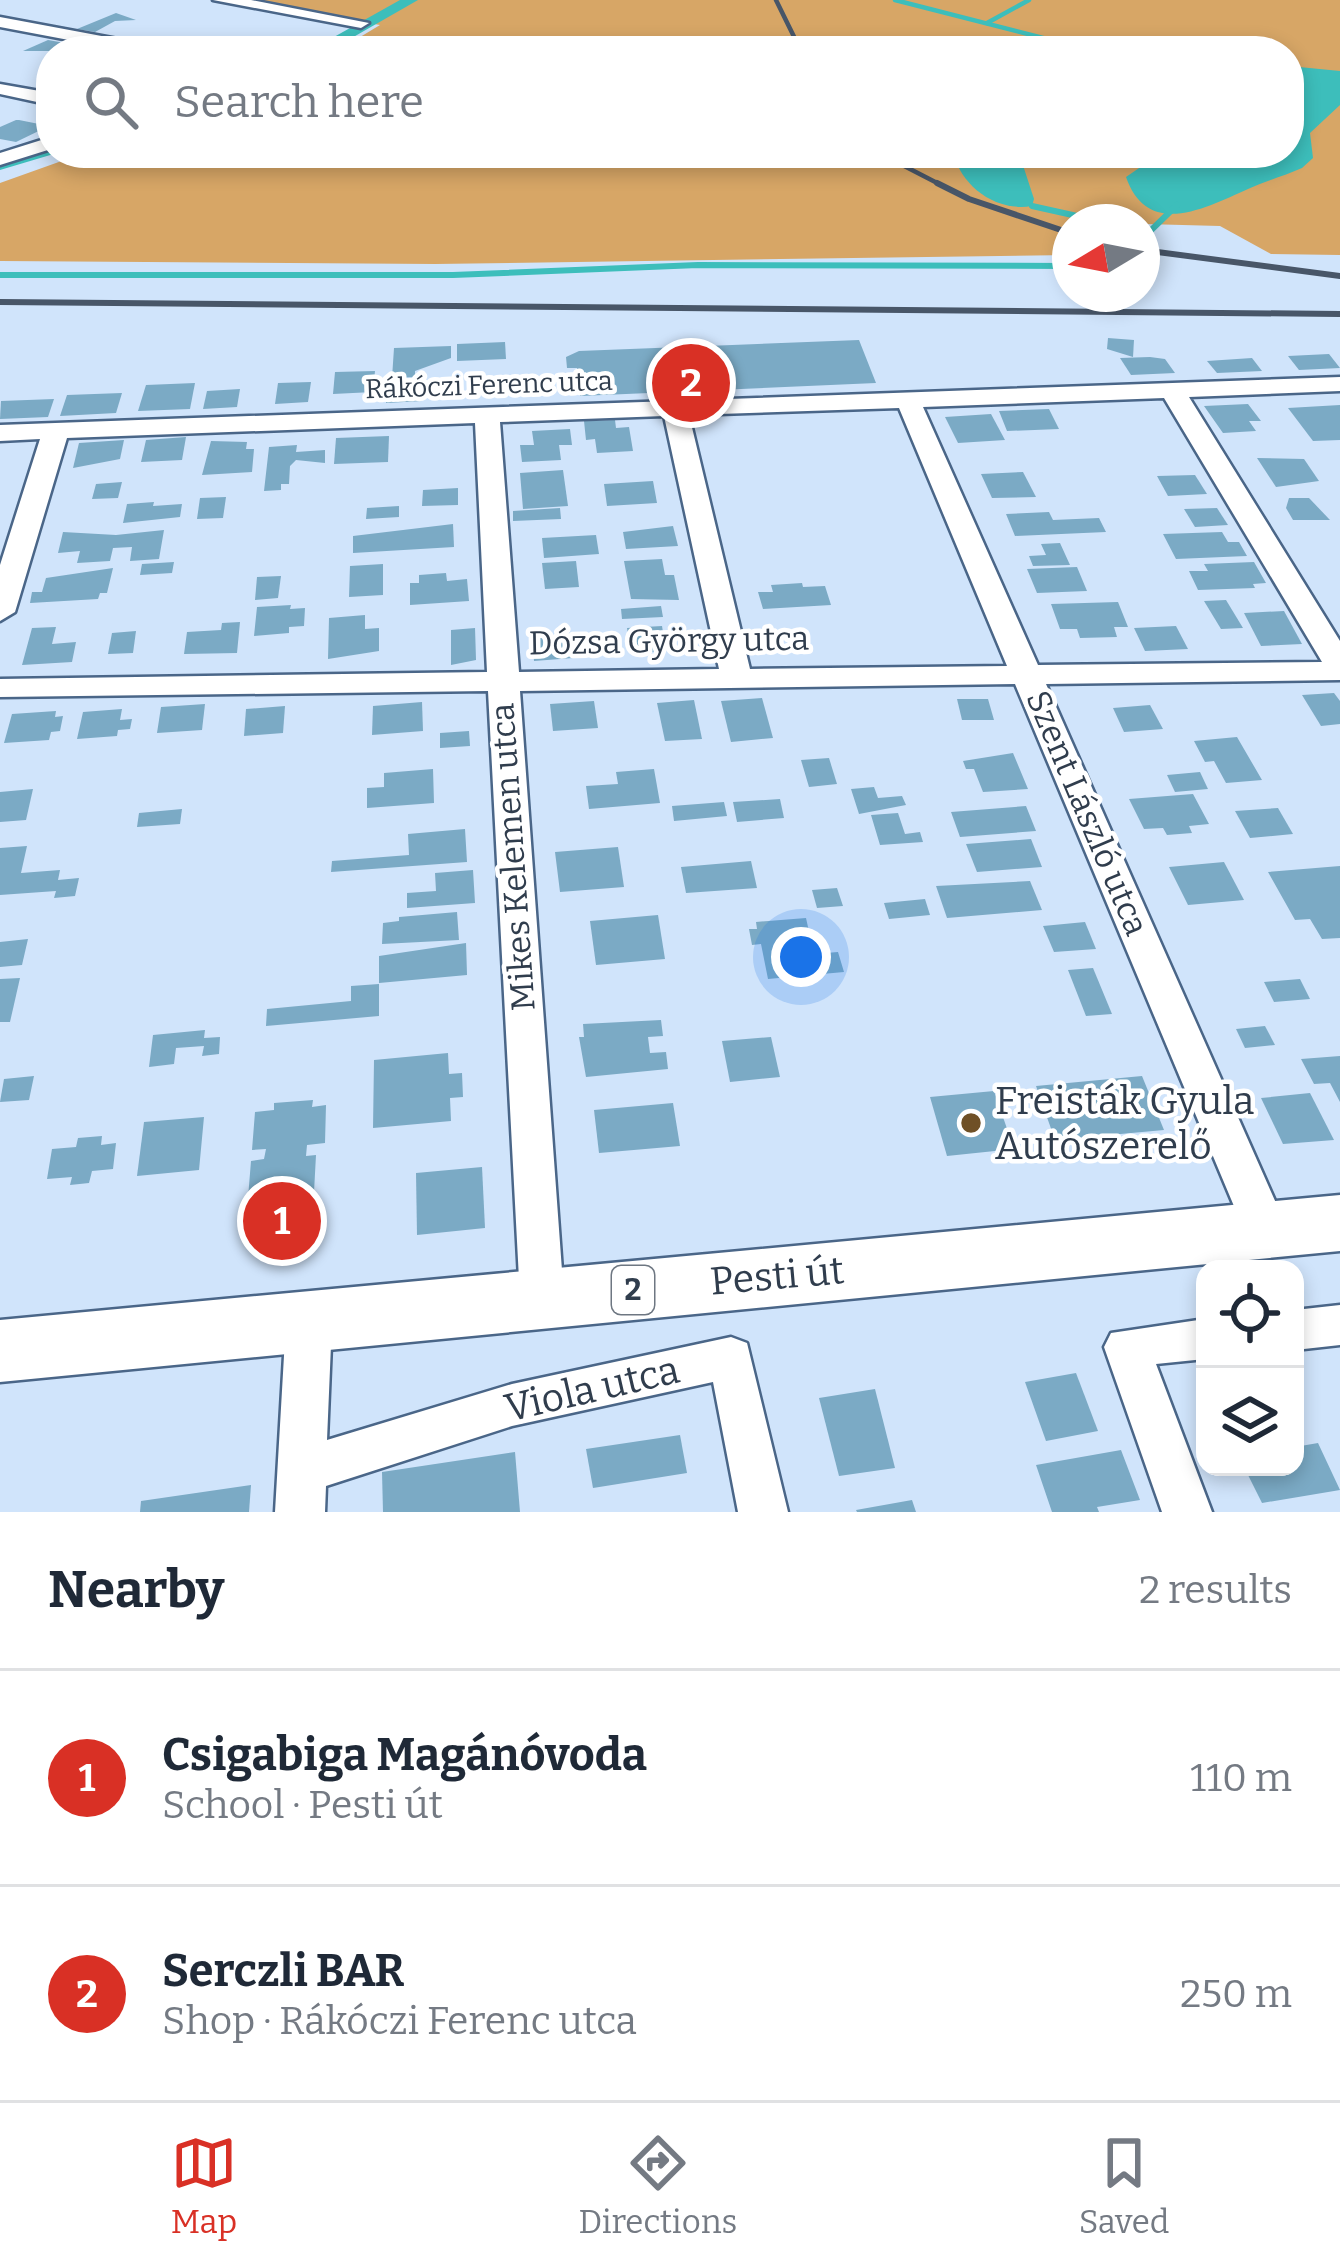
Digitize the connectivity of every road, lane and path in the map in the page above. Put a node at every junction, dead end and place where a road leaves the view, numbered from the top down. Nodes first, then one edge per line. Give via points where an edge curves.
1 (221, 0) edge
2 (0, 22) edge
3 (361, 23) dead end
4 (75, 36) edge
5 (0, 88) edge
6 (36, 96) edge
7 (36, 148) edge
8 (0, 159) edge
9 (1340, 384) edge
10 (1172, 390) junction
11 (907, 398) junction
12 (675, 408) junction
13 (487, 416) junction
14 (56, 431) junction
15 (0, 433) edge
16 (0, 613) edge
17 (1340, 668) edge
18 (1026, 672) junction
19 (736, 675) junction
20 (502, 680) junction
21 (0, 688) edge
22 (1340, 1223) edge
23 (1266, 1229) junction
24 (542, 1298) junction
25 (309, 1321) junction
26 (1340, 1325) edge
27 (1304, 1329) edge
28 (1196, 1340) edge
29 (0, 1352) edge
30 (301, 1491) edge
31 (763, 1512) edge
32 (1187, 1512) edge

1 - 3 street
2 - 4 street
5 - 6 street
7 - 8 street
9 - 10 street, Rákóczi Ferenc utca
10 - 11 street, Rákóczi Ferenc utca
10 - 17 street
11 - 12 street, Rákóczi Ferenc utca
11 - 18 street, Szent László utca
12 - 13 street, Rákóczi Ferenc utca
12 - 19 street
13 - 14 street, Rákóczi Ferenc utca
13 - 20 street, Mikes Kelemen utca
14 - 15 street, Rákóczi Ferenc utca
14 - 16 street
17 - 18 street, Dózsa György utca
18 - 19 street, Dózsa György utca
18 - 23 street, Szent László utca
19 - 20 street, Dózsa György utca
20 - 21 street, Dózsa György utca
20 - 24 street, Mikes Kelemen utca
22 - 23 main road, Pesti út / 2
23 - 24 main road, Pesti út / 2
24 - 25 main road, Pesti út / 2
25 - 29 main road, Pesti út / 2
25 - 30 street
26 - 27 street
28 - 32 street via 1127,1347
30 - 31 street, Viola utca via 512,1405 731,1357

